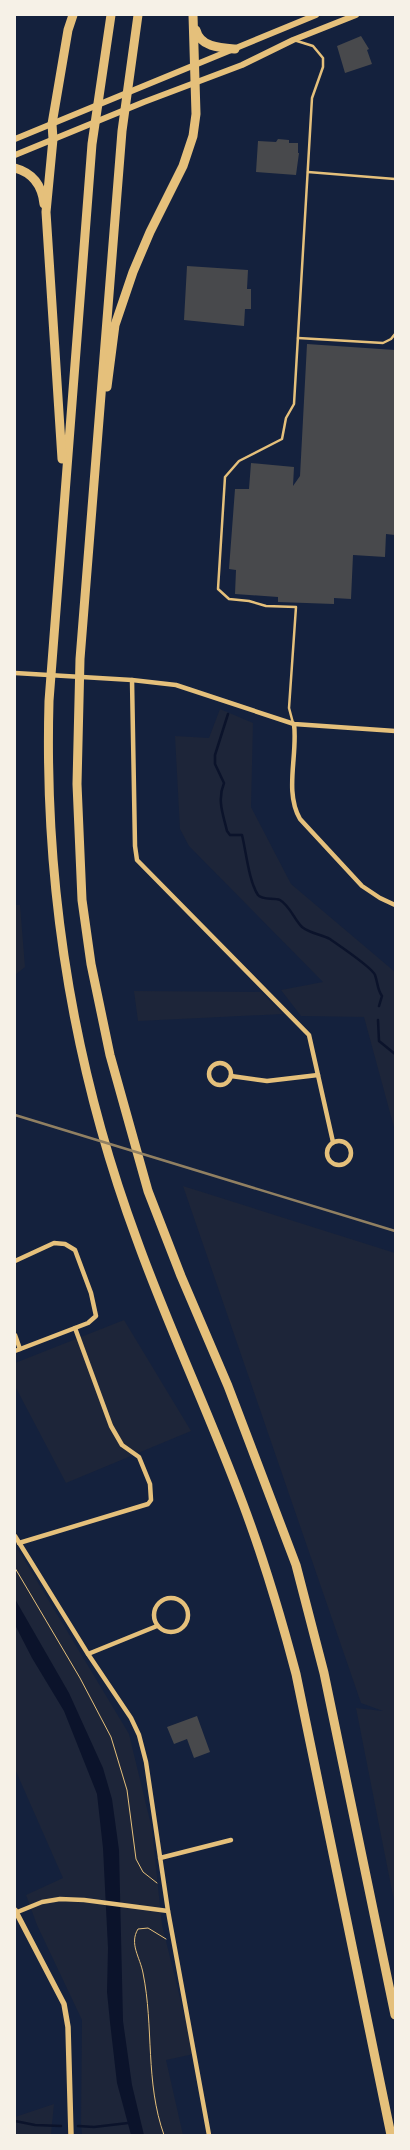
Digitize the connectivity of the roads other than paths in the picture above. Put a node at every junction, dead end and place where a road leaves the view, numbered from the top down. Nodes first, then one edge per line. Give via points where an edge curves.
1 (73, 15) edge
2 (111, 15) edge
3 (138, 15) edge
4 (316, 15) edge
5 (356, 15) edge
6 (193, 17) edge
7 (293, 40) junction
8 (235, 49) junction
9 (194, 66) junction
10 (195, 82) junction
11 (52, 124) junction
12 (15, 139) edge
13 (53, 139) junction
14 (15, 155) edge
15 (15, 168) edge
16 (308, 172) junction
17 (395, 179) edge
18 (47, 237) junction
19 (395, 334) edge
20 (298, 338) junction
21 (94, 477) junction
22 (64, 482) junction
23 (15, 674) edge
24 (132, 680) junction
25 (294, 724) junction
26 (395, 731) edge
27 (395, 905) edge
28 (318, 1075) junction
29 (231, 1076) junction
30 (332, 1142) junction
31 (15, 1261) edge
32 (75, 1328) junction
33 (15, 1335) edge
34 (20, 1349) junction
35 (15, 1351) edge
36 (15, 1536) edge
37 (19, 1543) junction
38 (157, 1626) junction
39 (88, 1654) junction
40 (231, 1840) dead end
41 (160, 1858) junction
42 (168, 1911) junction
43 (15, 1912) edge
44 (395, 2015) edge
45 (71, 2135) edge
46 (209, 2135) edge
47 (391, 2135) edge

1 - 11 highway
2 - 22 highway via 92,144
3 - 21 highway via 122,131
4 - 8 main road
5 - 7 main road
6 - 8 highway via 197,35 204,42
6 - 9 highway
7 - 10 main road via 242,65
7 - 16 lane via 313,46 323,58 312,98
8 - 9 main road
9 - 10 highway
9 - 11 main road
10 - 13 main road
10 - 21 highway via 193,136 183,166 150,232 116,325
11 - 12 main road
11 - 13 highway
13 - 14 main road
13 - 18 highway via 46,212
15 - 18 highway via 34,177 39,184
16 - 17 lane
16 - 20 lane
18 - 22 highway
19 - 20 lane via 383,343
20 - 25 lane via 294,404 286,418 282,439 238,461 225,477 218,590 229,599 266,606 296,607 289,708
21 - 44 highway via 80,659 76,784 82,900 91,964 110,1055 148,1191 228,1386 296,1565 324,1673
22 - 47 highway via 51,657 47,769 53,869 66,974 84,1065 110,1162 136,1240 243,1504 281,1616 296,1674
23 - 24 street
24 - 25 street via 176,685
24 - 28 street via 137,860 309,1035
25 - 26 street
25 - 27 street via 292,797 300,819 362,886
28 - 29 street via 267,1081
28 - 30 street
29 - 29 street via 228,1066 221,1063 211,1066 208,1073 210,1081 217,1085 228,1082
30 - 30 street via 326,1152 328,1160 339,1165 346,1162 351,1152 348,1144
31 - 32 street via 54,1243 65,1244 75,1250 91,1292 96,1316
32 - 34 street
32 - 37 street via 110,1426 122,1445 139,1457 150,1484 152,1500 148,1504
33 - 34 street
34 - 35 street
36 - 37 street
37 - 39 street
38 - 38 street via 153,1615 161,1601 172,1598 183,1603 188,1613 182,1628 166,1632
38 - 39 street
39 - 41 street via 139,1735
40 - 41 street
41 - 42 street
42 - 43 street via 60,1899
42 - 46 street
43 - 45 street via 64,2004 68,2027

